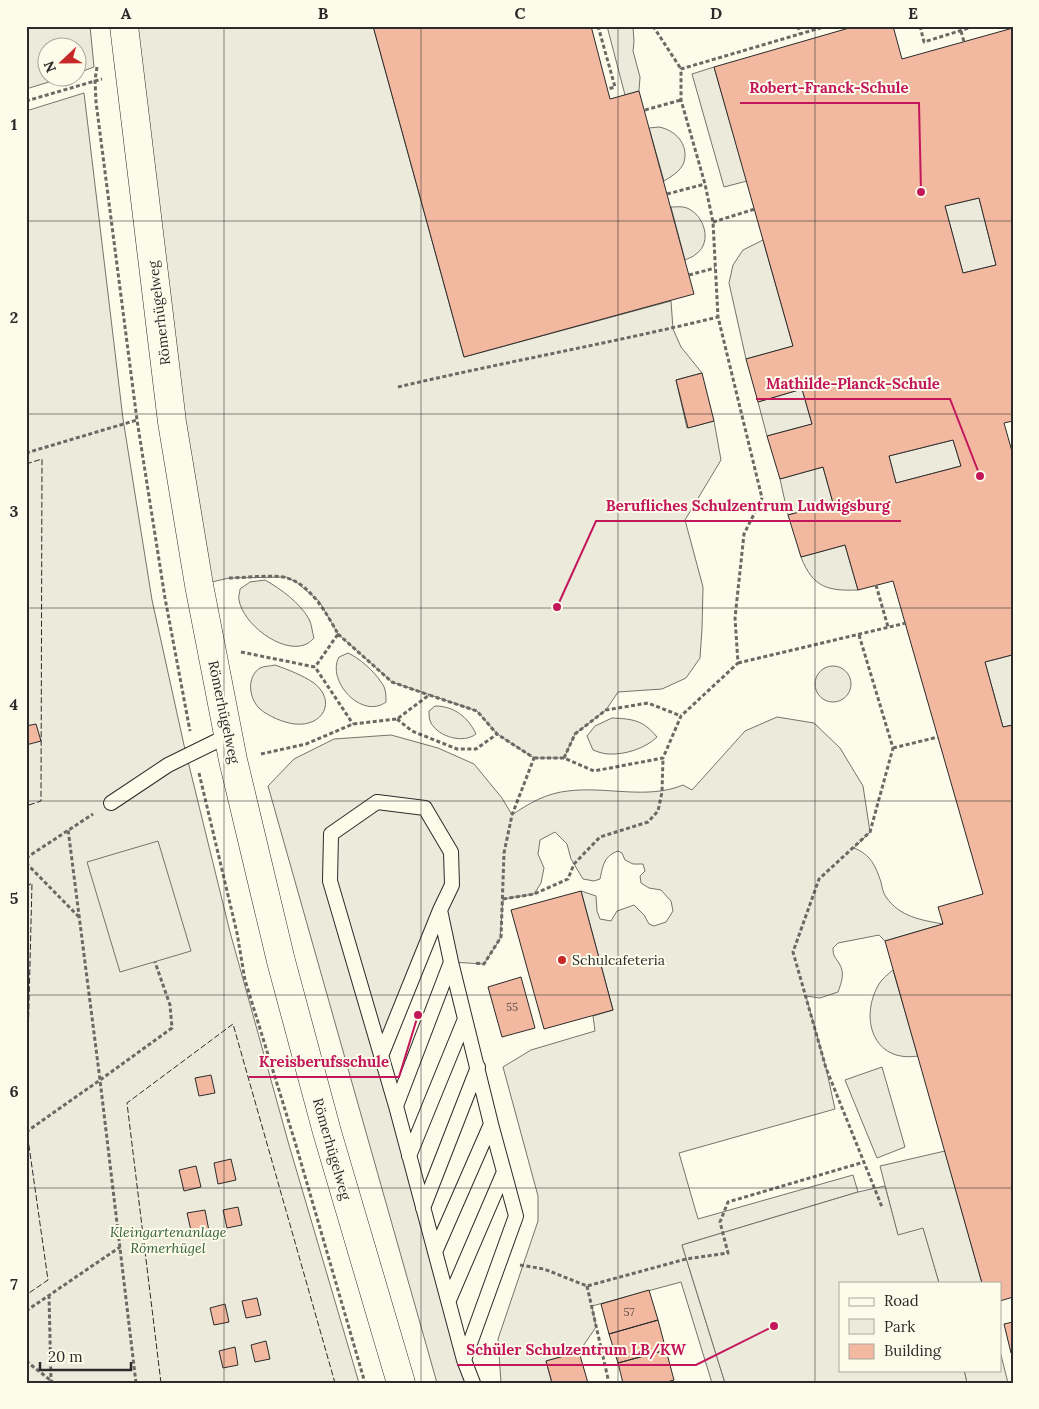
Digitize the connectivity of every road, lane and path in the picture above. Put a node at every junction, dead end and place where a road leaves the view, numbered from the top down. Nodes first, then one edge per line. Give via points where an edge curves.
1 (124, 26) edge
2 (598, 26) edge
3 (653, 26) edge
4 (798, 26) edge
5 (826, 26) edge
6 (920, 26) edge
7 (975, 26) edge
8 (961, 31) junction
9 (800, 34) junction
10 (964, 42) dead end
11 (681, 69) junction
12 (95, 80) dead end
13 (608, 89) dead end
14 (681, 100) junction
15 (26, 101) edge
16 (645, 110) dead end
17 (705, 184) junction
18 (667, 194) dead end
19 (755, 209) dead end
20 (713, 222) junction
21 (715, 268) junction
22 (689, 275) dead end
23 (718, 317) junction
24 (398, 387) dead end
25 (137, 420) dead end
26 (26, 453) edge
27 (227, 568) dead end
28 (229, 578) junction
29 (876, 585) dead end
30 (230, 587) dead end
31 (906, 623) dead end
32 (888, 627) junction
33 (338, 634) junction
34 (859, 635) junction
35 (239, 643) dead end
36 (240, 652) junction
37 (242, 661) dead end
38 (738, 663) junction
39 (315, 667) junction
40 (430, 695) dead end
41 (681, 716) junction
42 (397, 719) dead end
43 (353, 724) dead end
44 (497, 734) dead end
45 (229, 735) junction
46 (938, 737) dead end
47 (257, 746) dead end
48 (893, 748) junction
49 (534, 758) dead end
50 (564, 758) junction
51 (663, 758) junction
52 (261, 762) dead end
53 (111, 803) joint
54 (68, 829) junction
55 (26, 858) edge
56 (26, 863) edge
57 (503, 899) dead end
58 (440, 910) junction
59 (80, 919) junction
60 (156, 962) dead end
61 (451, 962) junction
62 (465, 1018) junction
63 (381, 1056) junction
64 (478, 1067) junction
65 (100, 1080) junction
66 (396, 1106) junction
67 (491, 1124) junction
68 (26, 1132) edge
69 (409, 1156) junction
70 (864, 1162) junction
71 (504, 1172) junction
72 (882, 1207) dead end
73 (423, 1208) junction
74 (120, 1247) junction
75 (435, 1252) junction
76 (499, 1261) junction
77 (587, 1286) junction
78 (49, 1295) junction
79 (449, 1300) junction
80 (26, 1311) edge
81 (464, 1360) junction
82 (26, 1361) edge
83 (52, 1382) edge
84 (136, 1383) edge
85 (401, 1383) edge
86 (473, 1383) edge
87 (609, 1383) edge

1 - 45 street, Römerhügelweg via 172,422 198,585
2 - 13 path via 615,86
3 - 11 path
4 - 9 path
5 - 9 path
6 - 8 path via 924,42
7 - 8 path
8 - 10 path
9 - 11 path
11 - 14 path
12 - 15 path
14 - 16 path
14 - 17 path
17 - 18 path
17 - 20 path
19 - 20 path
20 - 21 path
21 - 22 path
21 - 23 path
23 - 24 path
23 - 38 path via 762,498 744,534 735,618
25 - 26 path
27 - 28 path
28 - 30 path
28 - 33 path via 286,577 296,582 320,602
29 - 32 path
31 - 32 path
32 - 34 path
33 - 39 path
33 - 40 path via 392,682
34 - 38 path
34 - 48 path
35 - 36 path
36 - 37 path
36 - 39 path
38 - 41 path
39 - 43 path
41 - 50 path via 648,703 606,710 575,734
41 - 51 path
42 - 44 path via 412,732 457,749 476,749
45 - 53 lane via 168,765
45 - 85 street, Römerhügelweg via 280,961
46 - 48 path
47 - 52 path
48 - 70 path via 870,832 818,879 793,952 826,1068
49 - 50 path
50 - 51 path via 594,771
51 - 57 path via 658,811 648,822 600,837 574,864 568,879 534,894
53 - 54 path
54 - 55 path
54 - 59 path
56 - 59 path
58 - 61 lane
58 - 63 lane
58 - 63 lane via 452,886 451,852 425,808 377,802 331,834 330,881
59 - 65 path
60 - 65 path via 170,1005 172,1028
61 - 62 lane
61 - 66 lane
62 - 64 lane
62 - 69 lane
63 - 66 lane
64 - 67 lane
64 - 73 lane
65 - 68 path
65 - 74 path
66 - 69 lane
67 - 71 lane
67 - 75 lane
69 - 73 lane
70 - 72 path
70 - 77 path via 728,1202 720,1222 728,1253 686,1258
71 - 76 lane via 516,1216
71 - 79 lane
73 - 75 lane
74 - 78 path
74 - 84 path
75 - 79 lane
76 - 77 path via 544,1269
76 - 81 lane
77 - 87 path
78 - 80 path
78 - 83 path
79 - 81 lane
81 - 86 lane
82 - 83 path

